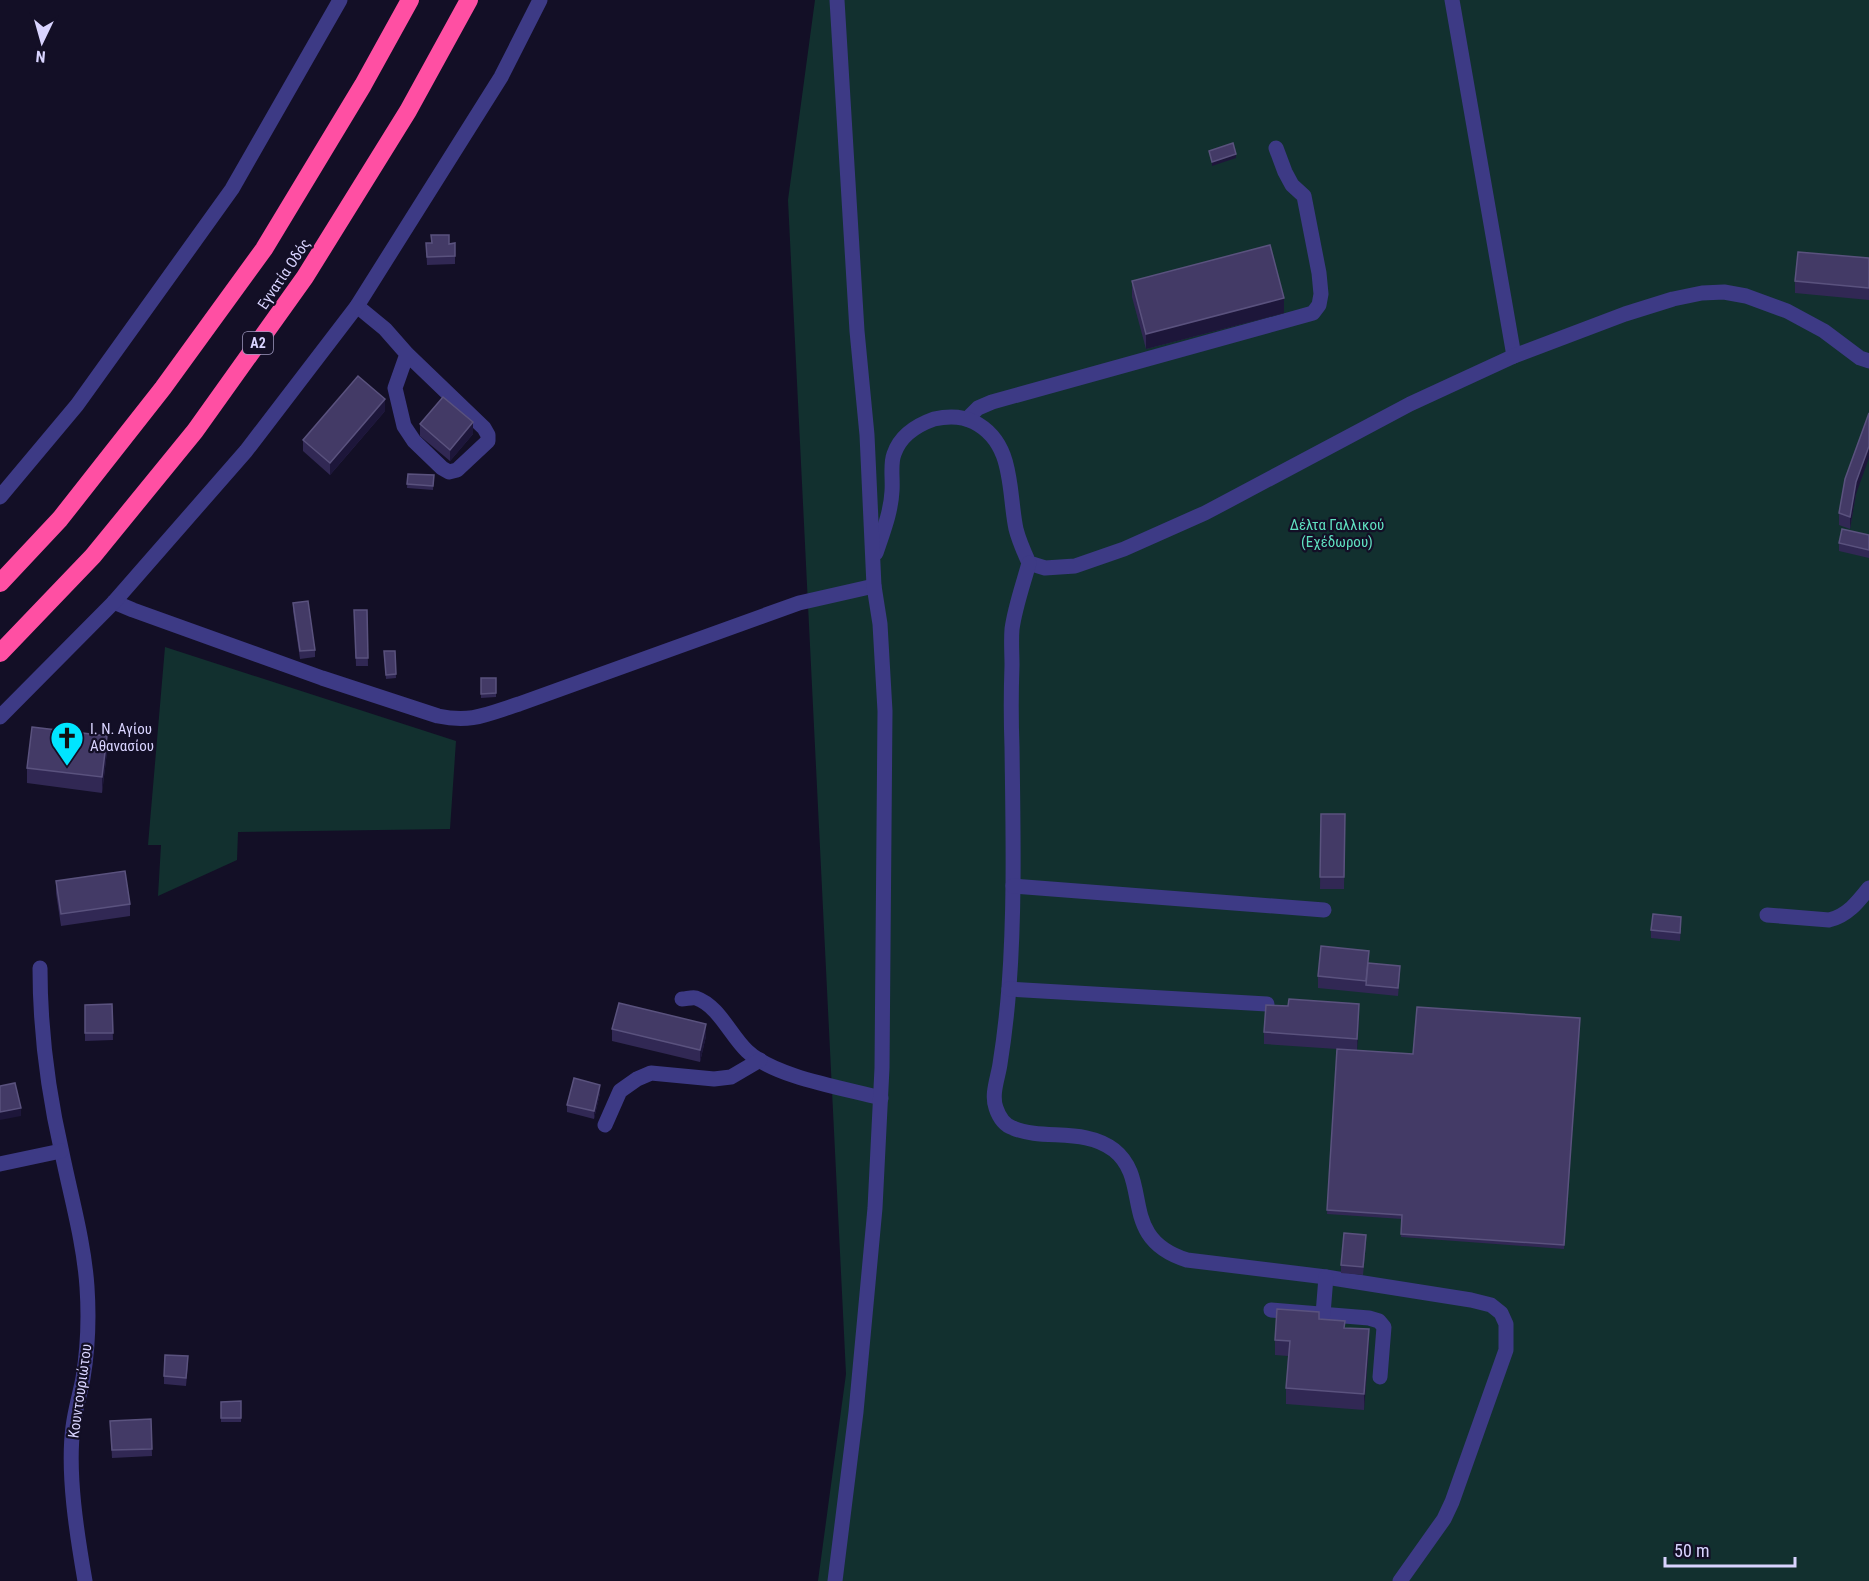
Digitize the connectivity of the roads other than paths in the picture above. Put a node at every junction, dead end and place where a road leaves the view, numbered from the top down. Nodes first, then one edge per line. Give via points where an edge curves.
1 (340, 0) edge
2 (410, 0) edge
3 (469, 0) edge
4 (540, 0) edge
5 (837, 0) edge
6 (1452, 0) edge
7 (1276, 148) dead end
8 (357, 306) junction
9 (407, 354) junction
10 (1514, 356) junction
11 (1869, 361) edge
12 (968, 419) junction
13 (0, 497) edge
14 (874, 561) junction
15 (1029, 563) junction
16 (0, 583) edge
17 (874, 586) junction
18 (114, 602) junction
19 (0, 653) edge
20 (0, 717) edge
21 (1013, 886) junction
22 (1869, 888) edge
23 (1324, 910) dead end
24 (1767, 915) dead end
25 (40, 968) dead end
26 (1009, 988) junction
27 (682, 999) dead end
28 (1267, 1004) edge
29 (760, 1059) junction
30 (881, 1098) junction
31 (605, 1125) dead end
32 (61, 1151) junction
33 (0, 1164) edge
34 (1326, 1277) junction
35 (1271, 1310) dead end
36 (1323, 1314) junction
37 (1380, 1377) dead end
38 (85, 1581) edge
39 (835, 1581) edge
40 (1400, 1581) edge

1 - 13 street via 232,189 77,405
2 - 16 highway, Εγνατία Οδός via 264,249 163,388 60,519
3 - 19 highway, Εγνατία Οδός / Α2 via 408,111 305,277 195,431 93,556
4 - 8 street via 501,77
5 - 14 street
6 - 10 street
7 - 12 street via 1292,185 1304,196 1321,294 1313,313 992,402 978,408
8 - 9 street
8 - 18 street via 246,451
9 - 9 street via 488,435 485,446 457,470 449,472 442,468 404,426 395,388
10 - 11 street via 1673,299 1724,292 1787,311
10 - 15 street via 1410,404 1205,513 1124,549 1075,566
12 - 14 street via 944,417 921,423 902,439 893,455 888,518
12 - 15 street via 982,426 996,441 1006,460 1016,527
14 - 17 street
15 - 21 street via 1012,629
17 - 18 street via 799,603 519,704 472,719 455,720 322,678
17 - 30 street via 885,711
18 - 20 street
21 - 23 street
21 - 26 street
22 - 24 street via 1853,907 1835,919
25 - 32 street, Κουντουριώτου via 45,1070
26 - 28 street
26 - 34 street via 995,1089 995,1105 1001,1120 1011,1128 1089,1138 1114,1150 1130,1171 1147,1232 1172,1255
27 - 29 street via 694,998 706,1004 748,1052
29 - 30 street via 775,1070
29 - 31 street via 731,1077 651,1073 620,1091
30 - 39 street via 856,1412
32 - 33 street
32 - 38 street, Κουντουριώτου via 81,1238 87,1287 88,1328 73,1428 72,1472
34 - 36 street
34 - 40 street via 1491,1305 1506,1324 1506,1350 1452,1502
35 - 36 street
36 - 37 street via 1379,1320 1384,1327

